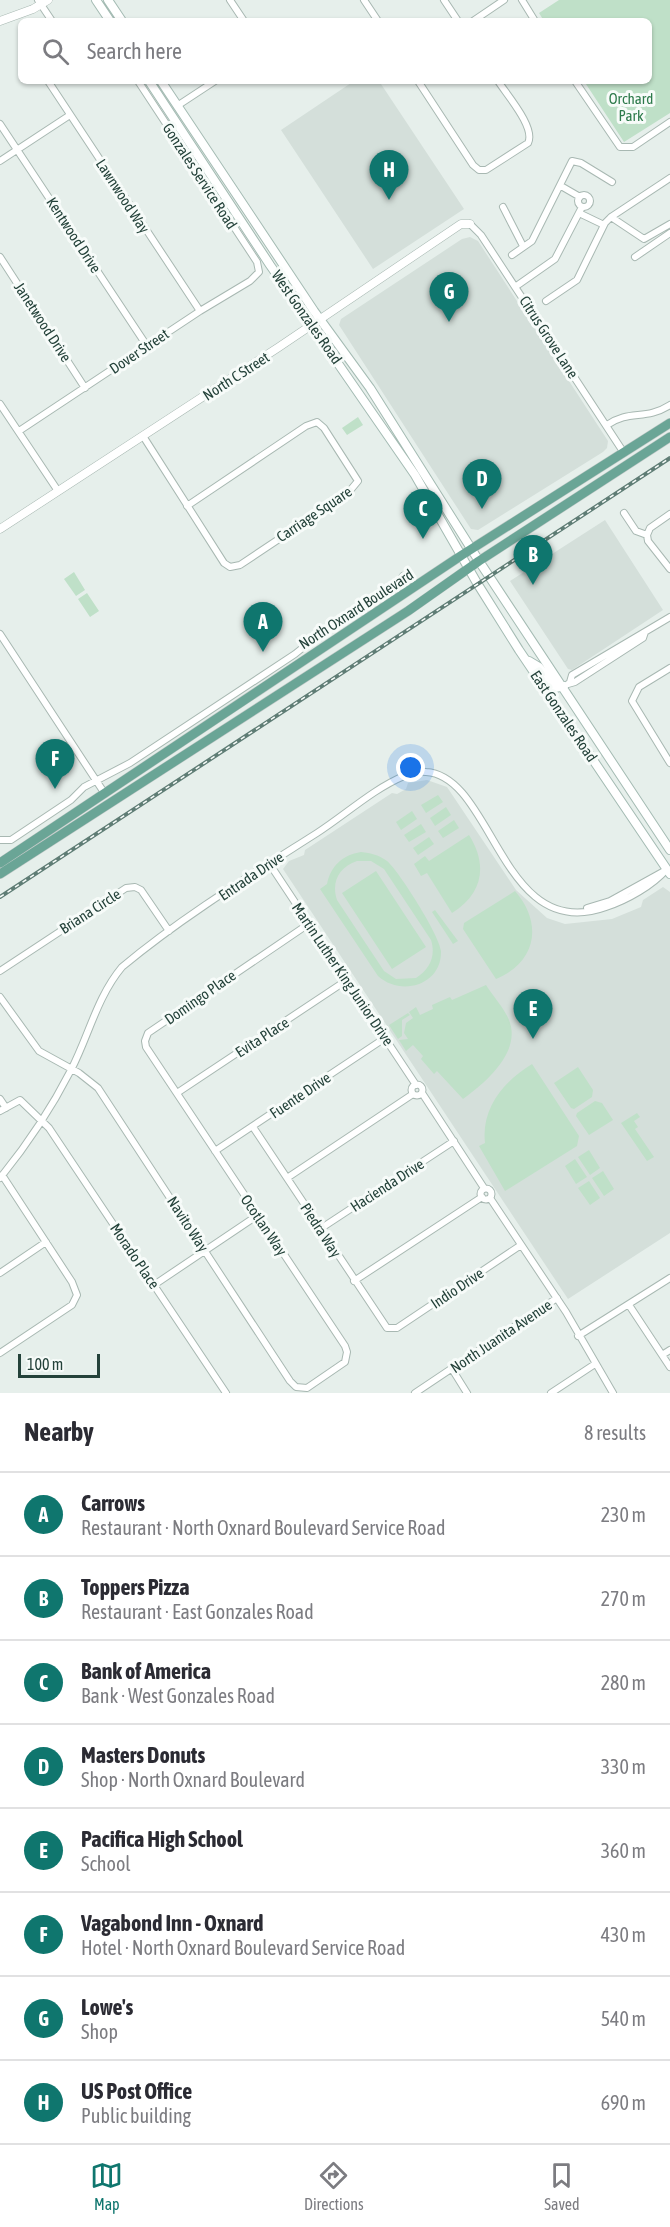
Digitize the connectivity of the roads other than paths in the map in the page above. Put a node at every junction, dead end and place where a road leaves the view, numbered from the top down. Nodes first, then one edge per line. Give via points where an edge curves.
1 (96, 0) edge
2 (108, 0) edge
3 (230, 0) edge
4 (364, 0) edge
5 (444, 0) edge
6 (504, 0) edge
7 (522, 0) edge
8 (42, 2) edge
9 (50, 18) edge
10 (108, 18) edge
11 (120, 18) edge
12 (242, 18) edge
13 (376, 18) edge
14 (456, 18) edge
15 (477, 18) edge
16 (533, 18) edge
17 (0, 21) edge
18 (50, 84) edge
19 (140, 84) edge
20 (151, 84) edge
21 (163, 84) edge
22 (210, 84) edge
23 (420, 84) edge
24 (500, 84) edge
25 (577, 84) edge
26 (177, 106) junction
27 (70, 115) junction
28 (670, 122) edge
29 (0, 124) edge
30 (17, 149) junction
31 (0, 161) edge
32 (670, 178) edge
33 (612, 182) dead end
34 (561, 186) junction
35 (503, 207) dead end
36 (580, 210) junction
37 (611, 217) junction
38 (470, 224) joint
39 (670, 224) edge
40 (604, 225) junction
41 (670, 233) edge
42 (523, 246) junction
43 (512, 255) dead end
44 (0, 257) edge
45 (635, 257) dead end
46 (259, 272) joint
47 (516, 287) junction
48 (546, 301) dead end
49 (200, 311) junction
50 (320, 320) junction
51 (312, 325) junction
52 (147, 346) junction
53 (85, 387) junction
54 (0, 404) edge
55 (670, 405) edge
56 (388, 417) junction
57 (380, 423) junction
58 (670, 423) edge
59 (607, 425) junction
60 (19, 431) junction
61 (143, 436) junction
62 (670, 437) edge
63 (654, 448) junction
64 (624, 453) junction
65 (612, 475) junction
66 (58, 491) junction
67 (188, 506) junction
68 (624, 513) dead end
69 (670, 514) edge
70 (0, 529) edge
71 (647, 535) junction
72 (472, 548) junction
73 (462, 555) junction
74 (480, 561) junction
75 (469, 568) junction
76 (670, 569) edge
77 (403, 576) dead end
78 (670, 616) edge
79 (645, 632) junction
80 (0, 634) edge
81 (334, 641) junction
82 (620, 645) junction
83 (333, 657) junction
84 (526, 659) junction
85 (670, 668) edge
86 (594, 670) junction
87 (567, 684) junction
88 (670, 763) edge
89 (95, 780) junction
90 (140, 783) junction
91 (105, 794) junction
92 (96, 812) junction
93 (0, 841) edge
94 (670, 850) edge
95 (0, 863) edge
96 (269, 863) junction
97 (669, 870) edge
98 (0, 874) edge
99 (310, 923) junction
100 (169, 931) junction
101 (0, 971) edge
102 (347, 980) junction
103 (0, 997) edge
104 (386, 1038) junction
105 (71, 1069) junction
106 (416, 1085) junction
107 (177, 1093) junction
108 (413, 1094) junction
109 (422, 1094) junction
110 (0, 1099) edge
111 (3, 1110) edge
112 (42, 1120) junction
113 (253, 1127) junction
114 (454, 1141) junction
115 (214, 1150) junction
116 (1, 1177) edge
117 (287, 1178) junction
118 (484, 1188) junction
119 (482, 1197) junction
120 (490, 1198) junction
121 (258, 1215) junction
122 (320, 1229) junction
123 (46, 1242) junction
124 (521, 1245) junction
125 (206, 1251) junction
126 (0, 1273) edge
127 (670, 1278) edge
128 (354, 1281) junction
129 (154, 1285) junction
130 (557, 1298) junction
131 (629, 1305) junction
132 (391, 1329) joint
133 (578, 1336) junction
134 (670, 1350) edge
135 (0, 1353) edge
136 (662, 1355) junction
137 (595, 1364) junction
138 (670, 1366) edge
139 (452, 1369) junction
140 (296, 1388) joint
141 (226, 1393) edge
142 (415, 1393) edge
143 (467, 1393) edge
144 (551, 1393) edge
145 (614, 1393) edge

1 - 10 main road
2 - 11 main road
3 - 12 street
4 - 13 street
5 - 14 street
6 - 15 street
7 - 16 street
8 - 9 street
8 - 17 street
18 - 27 street, Lawnwood Way
19 - 46 street, Gonzales Service Road via 257,262
20 - 51 main road, West Gonzales Road
21 - 26 main road, West Gonzales Road
22 - 26 street
23 - 24 street via 472,165 482,170 490,169 528,143 530,130
25 - 28 street via 617,144 630,148
26 - 50 main road, West Gonzales Road
27 - 30 street
27 - 49 street, Lawnwood Way
29 - 30 street, Kentwood Drive
30 - 31 street
30 - 52 street, Kentwood Drive
32 - 37 street
33 - 34 street via 574,159
34 - 36 street via 580,197
34 - 42 street via 535,236
35 - 42 street
36 - 40 street
36 - 47 street via 555,260
37 - 39 street via 644,240
37 - 40 street
38 - 47 street, Citrus Grove Lane
38 - 50 street, North C Street via 461,225
40 - 48 street via 578,280
41 - 45 street
42 - 43 street
44 - 53 street, Janetwood Drive
46 - 49 street, Dover Street
47 - 59 street, Citrus Grove Lane
49 - 52 street, Dover Street
50 - 51 street, North C Street
50 - 56 main road, West Gonzales Road
51 - 57 main road, West Gonzales Road
51 - 61 street, North C Street
52 - 53 street, Dover Street
53 - 60 street, Dover Street
54 - 60 street
55 - 59 street via 648,416 623,415
56 - 57 main road
56 - 72 main road, West Gonzales Road
57 - 73 main road, West Gonzales Road
58 - 64 main road, North Oxnard Boulevard
59 - 64 street, Citrus Grove Lane
60 - 66 street
61 - 66 street, North C Street
61 - 67 street, Carriage Square
62 - 63 main road, North Oxnard Boulevard
63 - 64 main road via 646,445
63 - 65 main road, North Oxnard Boulevard
64 - 65 main road
64 - 72 main road, North Oxnard Boulevard
65 - 74 main road, North Oxnard Boulevard
66 - 70 street, North C Street
67 - 67 street, Carriage Square via 224,563 235,567 348,493 358,481 317,422
68 - 71 street via 636,531
69 - 71 street via 650,528
71 - 76 street
72 - 73 main road, North Oxnard Boulevard
72 - 74 main road, East Gonzales Road
73 - 75 main road, East Gonzales Road
73 - 81 main road, North Oxnard Boulevard
74 - 75 main road, North Oxnard Boulevard
74 - 87 main road, East Gonzales Road
75 - 83 main road, North Oxnard Boulevard
75 - 84 main road, East Gonzales Road
77 - 89 street via 395,588 336,623 130,763
78 - 79 street
79 - 82 street
79 - 86 street via 643,638
80 - 89 street
81 - 83 main road
81 - 91 main road, North Oxnard Boulevard
82 - 86 street
82 - 87 street via 572,675
83 - 90 main road, North Oxnard Boulevard
84 - 87 main road via 539,667 555,688
84 - 97 main road, East Gonzales Road
85 - 88 street via 639,687 632,697 635,709
86 - 87 street
87 - 94 main road, East Gonzales Road
89 - 91 street
89 - 93 street via 11,840
90 - 91 main road via 131,782
90 - 92 main road, North Oxnard Boulevard
91 - 92 main road
91 - 95 main road, North Oxnard Boulevard
92 - 98 main road, North Oxnard Boulevard
96 - 97 street, Entrada Drive via 395,781 413,772 432,772 451,781 460,791 529,891 559,910 583,913 614,904
96 - 99 street, Martin Luther King Junior Drive
96 - 100 street, Entrada Drive
99 - 102 street, Martin Luther King Junior Drive
99 - 107 street, Domingo Place via 148,1032 146,1047
100 - 101 street, Briana Circle via 141,890 126,888
100 - 105 street, Entrada Drive via 112,978
102 - 104 street, Martin Luther King Junior Drive
102 - 107 street, Evita Place
103 - 105 street via 39,1052
104 - 106 street, Martin Luther King Junior Drive
104 - 113 street, Fuente Drive
105 - 112 street, Entrada Drive
105 - 125 street, Navito Way via 98,1088
106 - 108 street
106 - 109 street via 422,1088
107 - 115 street, Ocotlan Way
108 - 109 street
108 - 117 street
109 - 114 street
110 - 111 street
111 - 112 street, Morado Place via 20,1100
112 - 116 street, Entrada Drive
112 - 129 street, Morado Place
113 - 115 street, Fuente Drive
113 - 117 street, Piedra Way
114 - 118 street
114 - 122 street, Hacienda Drive
115 - 121 street, Ocotlan Way
116 - 123 street
117 - 122 street, Piedra Way
118 - 119 street
118 - 120 street via 491,1192
119 - 120 street
119 - 128 street
120 - 124 street
121 - 125 street
121 - 140 street, Ocotlan Way via 345,1346 347,1358 307,1388
122 - 128 street, Piedra Way
123 - 126 street
123 - 135 street via 72,1282 76,1295 72,1305
124 - 130 street
124 - 132 street, Indio Drive
125 - 129 street
125 - 140 street, Navito Way
127 - 131 street
128 - 132 street, Piedra Way via 384,1327
129 - 141 street, Morado Place
130 - 133 street
130 - 139 street, North Juanita Avenue
131 - 133 street
131 - 136 street
133 - 137 street
134 - 136 street
136 - 138 street
137 - 144 street
137 - 145 street
139 - 142 street, North Juanita Avenue
139 - 143 street

